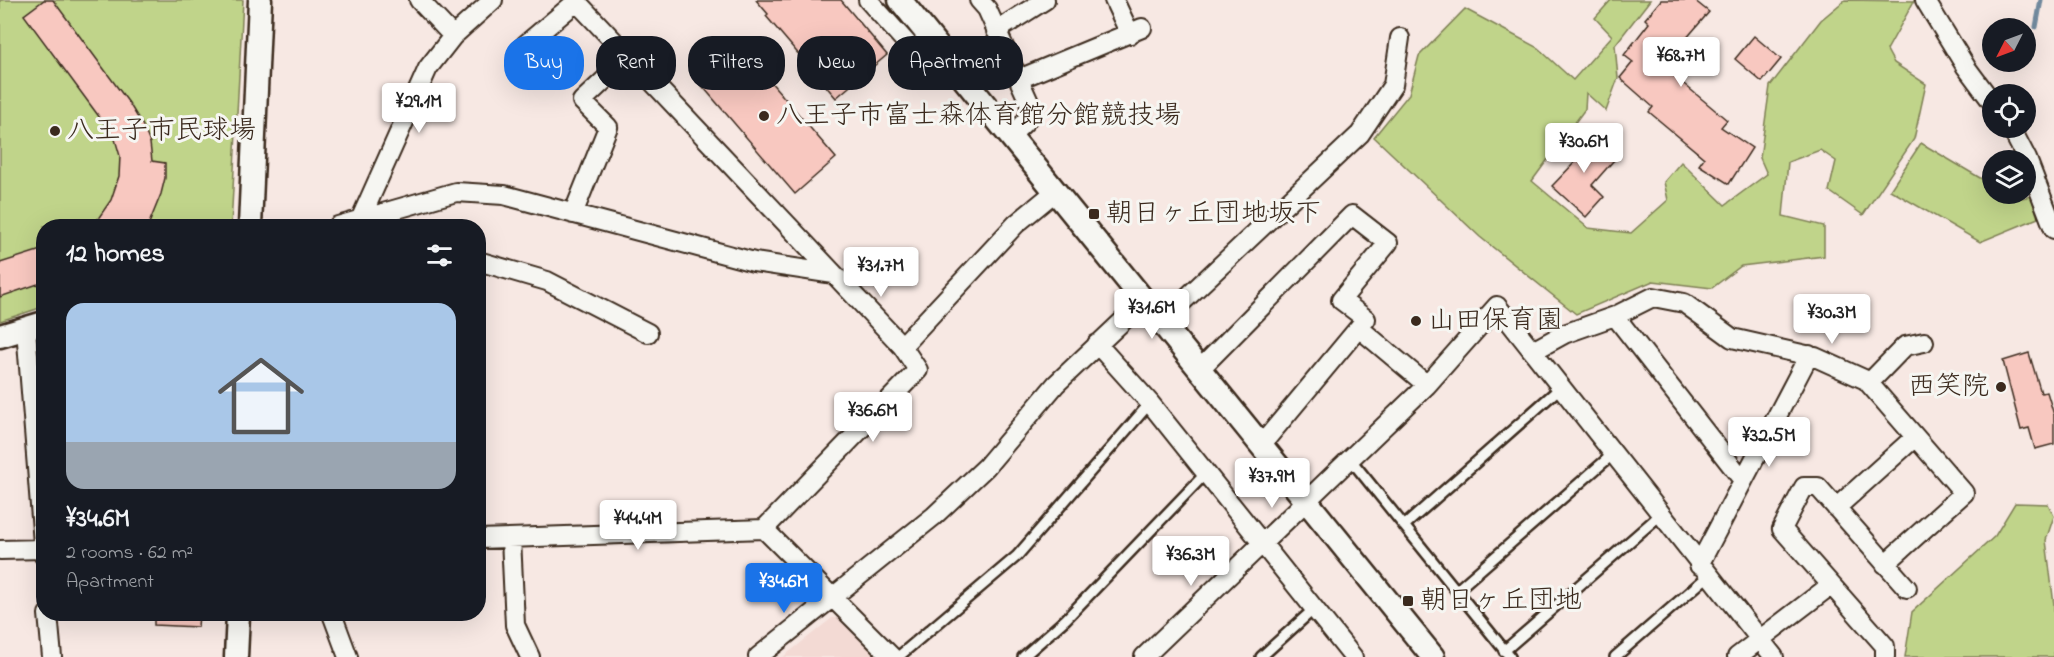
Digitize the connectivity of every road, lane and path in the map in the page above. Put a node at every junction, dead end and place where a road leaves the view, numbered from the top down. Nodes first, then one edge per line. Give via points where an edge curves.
1 (260, 0) edge
2 (418, 0) edge
3 (493, 0) edge
4 (868, 0) edge
5 (900, 0) edge
6 (979, 0) edge
7 (1045, 0) edge
8 (1114, 0) edge
9 (1925, 0) edge
10 (575, 1) edge
11 (996, 31) junction
12 (453, 36) junction
13 (535, 36) edge
14 (609, 36) edge
15 (900, 36) edge
16 (929, 36) edge
17 (998, 36) edge
18 (1400, 38) dead end
19 (1023, 77) edge
20 (596, 87) edge
21 (1982, 89) edge
22 (660, 90) edge
23 (973, 90) edge
24 (1023, 90) edge
25 (1010, 135) junction
26 (2016, 138) edge
27 (1056, 191) junction
28 (2050, 204) edge
29 (573, 214) junction
30 (362, 218) junction
31 (250, 219) edge
32 (359, 219) edge
33 (2054, 230) edge
34 (486, 263) edge
35 (834, 274) junction
36 (1145, 300) junction
37 (1615, 316) junction
38 (1162, 321) junction
39 (35, 326) edge
40 (1359, 328) junction
41 (648, 333) dead end
42 (0, 336) edge
43 (1924, 342) dead end
44 (1097, 344) junction
45 (902, 346) junction
46 (1533, 351) junction
47 (36, 354) edge
48 (1809, 355) junction
49 (1201, 368) junction
50 (1869, 383) junction
51 (1427, 385) junction
52 (1561, 387) junction
53 (1150, 403) junction
54 (1915, 436) junction
55 (1262, 444) junction
56 (1613, 454) junction
57 (1351, 460) junction
58 (1205, 474) junction
59 (1742, 479) junction
60 (1307, 500) junction
61 (1836, 508) junction
62 (1660, 515) junction
63 (1404, 526) junction
64 (764, 529) junction
65 (511, 538) junction
66 (486, 539) edge
67 (1262, 544) junction
68 (36, 549) edge
69 (0, 550) edge
70 (1885, 564) junction
71 (1704, 570) junction
72 (1831, 585) junction
73 (1907, 588) dead end
74 (1456, 591) junction
75 (832, 599) junction
76 (1315, 608) junction
77 (49, 621) edge
78 (238, 621) edge
79 (335, 621) edge
80 (1758, 638) junction
81 (1507, 654) edge
82 (52, 657) edge
83 (236, 657) edge
84 (348, 657) edge
85 (530, 657) edge
86 (758, 657) edge
87 (892, 657) edge
88 (898, 657) edge
89 (1023, 657) edge
90 (1144, 657) edge
91 (1262, 657) edge
92 (1353, 657) edge
93 (1433, 657) edge
94 (1615, 657) edge
95 (1737, 657) edge
96 (1774, 657) edge
97 (1885, 657) edge

1 - 31 street
2 - 12 street
3 - 12 street
4 - 15 street
5 - 16 street
6 - 11 street
7 - 11 street
8 - 19 street via 1136,31
9 - 21 street
10 - 13 street
10 - 14 street
11 - 17 street
12 - 30 street via 428,68
18 - 38 street via 1393,85 1360,134
20 - 29 street via 582,100 608,128
22 - 35 street
23 - 25 street
24 - 25 street via 1031,111 1028,120
25 - 27 street
26 - 28 street
27 - 36 street
27 - 45 street via 1016,224
28 - 33 street
29 - 30 street via 504,195 456,192
29 - 35 street via 754,262
30 - 32 street
34 - 41 street via 547,280
35 - 45 street
36 - 38 street
36 - 44 street
37 - 46 street via 1564,334
37 - 48 street via 1653,297 1684,303 1732,338
37 - 59 street
38 - 49 street
39 - 42 street
39 - 47 street
40 - 49 street via 1366,319 1341,300 1388,243 1352,215
40 - 51 street
40 - 55 street
43 - 50 street via 1905,346
44 - 53 street
44 - 75 street via 1056,384 986,467 934,516
45 - 64 street via 918,370
46 - 51 street via 1497,306
46 - 52 street
48 - 50 street
48 - 59 street
49 - 55 street
50 - 54 street
51 - 57 street
52 - 56 street
52 - 63 lane
53 - 58 street
53 - 88 lane via 1017,556
54 - 61 street
54 - 70 street via 1964,494
55 - 60 street
56 - 62 street
56 - 74 lane
57 - 60 street
57 - 63 lane
58 - 67 street
58 - 89 lane via 1066,619
59 - 71 street
60 - 67 street
60 - 93 street
61 - 70 street
61 - 72 street via 1818,487 1804,487 1782,529
62 - 71 street
62 - 81 lane
63 - 74 lane
64 - 65 street
64 - 75 street
65 - 66 street
65 - 85 street via 515,625
67 - 76 street
67 - 90 street
68 - 69 street
70 - 73 street
71 - 80 street
71 - 94 lane
72 - 80 street
72 - 97 street via 1885,646
74 - 81 lane
75 - 86 street
75 - 87 street
76 - 91 lane
76 - 92 street
77 - 82 street
78 - 83 street
79 - 84 street
80 - 95 street
80 - 96 street

